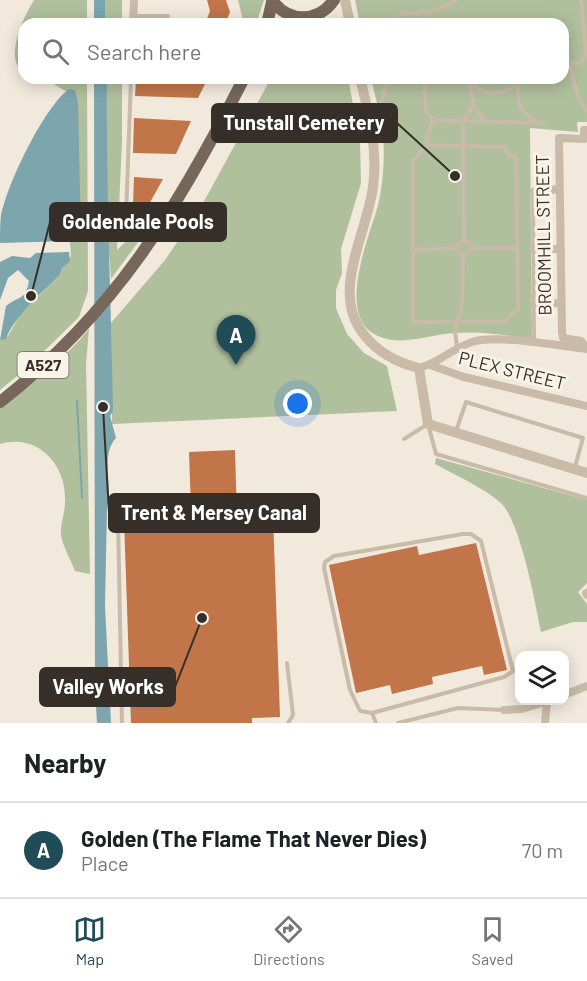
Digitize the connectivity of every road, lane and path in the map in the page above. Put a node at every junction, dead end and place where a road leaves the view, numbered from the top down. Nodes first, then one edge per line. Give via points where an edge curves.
1 (134, 0) edge
2 (334, 0) edge
3 (345, 0) edge
4 (456, 0) edge
5 (580, 0) edge
6 (272, 1) edge
7 (426, 13) junction
8 (168, 16) dead end
9 (307, 17) junction
10 (133, 18) edge
11 (150, 18) edge
12 (268, 18) edge
13 (310, 18) edge
14 (349, 18) edge
15 (398, 18) edge
16 (426, 18) edge
17 (569, 63) joint
18 (131, 84) edge
19 (241, 84) edge
20 (361, 84) edge
21 (386, 84) edge
22 (424, 84) edge
23 (468, 84) edge
24 (474, 84) edge
25 (517, 84) edge
26 (519, 84) edge
27 (485, 92) junction
28 (474, 104) junction
29 (587, 111) edge
30 (433, 120) junction
31 (461, 122) junction
32 (486, 122) junction
33 (587, 130) edge
34 (372, 134) junction
35 (585, 141) edge
36 (425, 145) junction
37 (461, 146) junction
38 (559, 189) junction
39 (533, 192) joint
40 (126, 216) dead end
41 (464, 240) junction
42 (457, 248) junction
43 (471, 248) junction
44 (515, 248) junction
45 (533, 249) junction
46 (561, 249) junction
47 (412, 250) junction
48 (463, 255) junction
49 (561, 303) junction
50 (534, 304) junction
51 (457, 322) junction
52 (534, 338) dead end
53 (457, 348) junction
54 (587, 349) edge
55 (425, 367) junction
56 (0, 402) edge
57 (587, 406) edge
58 (428, 424) junction
59 (455, 432) junction
60 (404, 439) dead end
61 (585, 441) edge
62 (574, 469) junction
63 (587, 473) edge
64 (587, 498) edge
65 (160, 503) dead end
66 (287, 663) dead end
67 (587, 686) edge
68 (569, 693) edge
69 (537, 705) edge
70 (548, 705) edge
71 (504, 710) joint
72 (372, 713) junction
73 (122, 723) edge
74 (288, 723) edge
75 (376, 723) edge
76 (398, 723) edge
77 (545, 723) edge

1 - 10 street
2 - 9 main road via 326,10
3 - 14 street
4 - 7 lane
5 - 17 lane via 586,54 584,61
6 - 9 main road via 283,12
6 - 12 main road
7 - 15 lane via 403,13
7 - 16 lane
8 - 11 lane
9 - 13 street
17 - 29 lane via 579,99
18 - 40 lane
19 - 56 main road, A527 via 181,197 115,290 37,371
20 - 34 street
21 - 34 lane
22 - 30 lane via 426,111
23 - 28 lane
24 - 27 lane
25 - 27 lane via 510,90
26 - 32 lane via 516,93 520,107 542,123
27 - 28 lane
28 - 31 lane
28 - 32 lane
30 - 31 lane
30 - 36 lane
31 - 32 lane
31 - 37 lane
33 - 35 street
34 - 55 street via 373,187 351,278 349,307 352,319 372,346 393,359
35 - 38 street, BROOMHILL STREET via 559,138
36 - 37 lane
36 - 47 lane via 413,161
37 - 41 lane
37 - 44 lane via 504,147 516,157
38 - 39 street
38 - 46 street, BROOMHILL STREET
39 - 45 lane
41 - 42 lane
41 - 43 lane
42 - 47 lane
42 - 48 lane
43 - 44 lane
43 - 48 lane
44 - 51 lane via 518,310 507,321
45 - 46 street
45 - 50 lane
46 - 49 street, BROOMHILL STREET
47 - 51 lane via 412,322
48 - 51 lane via 462,305
49 - 50 street
49 - 54 street, BROOMHILL STREET via 563,338 581,341
50 - 52 lane
51 - 53 lane
53 - 54 street via 483,339
53 - 55 street
55 - 57 street, PLEX STREET
55 - 58 street
58 - 59 street
58 - 60 lane
58 - 64 lane via 436,454
59 - 61 lane via 466,402
59 - 62 street
61 - 62 lane
62 - 63 street
65 - 73 lane via 130,506 121,510 118,518
66 - 74 lane via 293,715
67 - 68 street
69 - 71 street
70 - 77 street
71 - 76 lane via 458,708
72 - 72 lane via 504,677 513,671 477,536 463,534 334,556 325,562 350,690 360,711
72 - 75 lane

